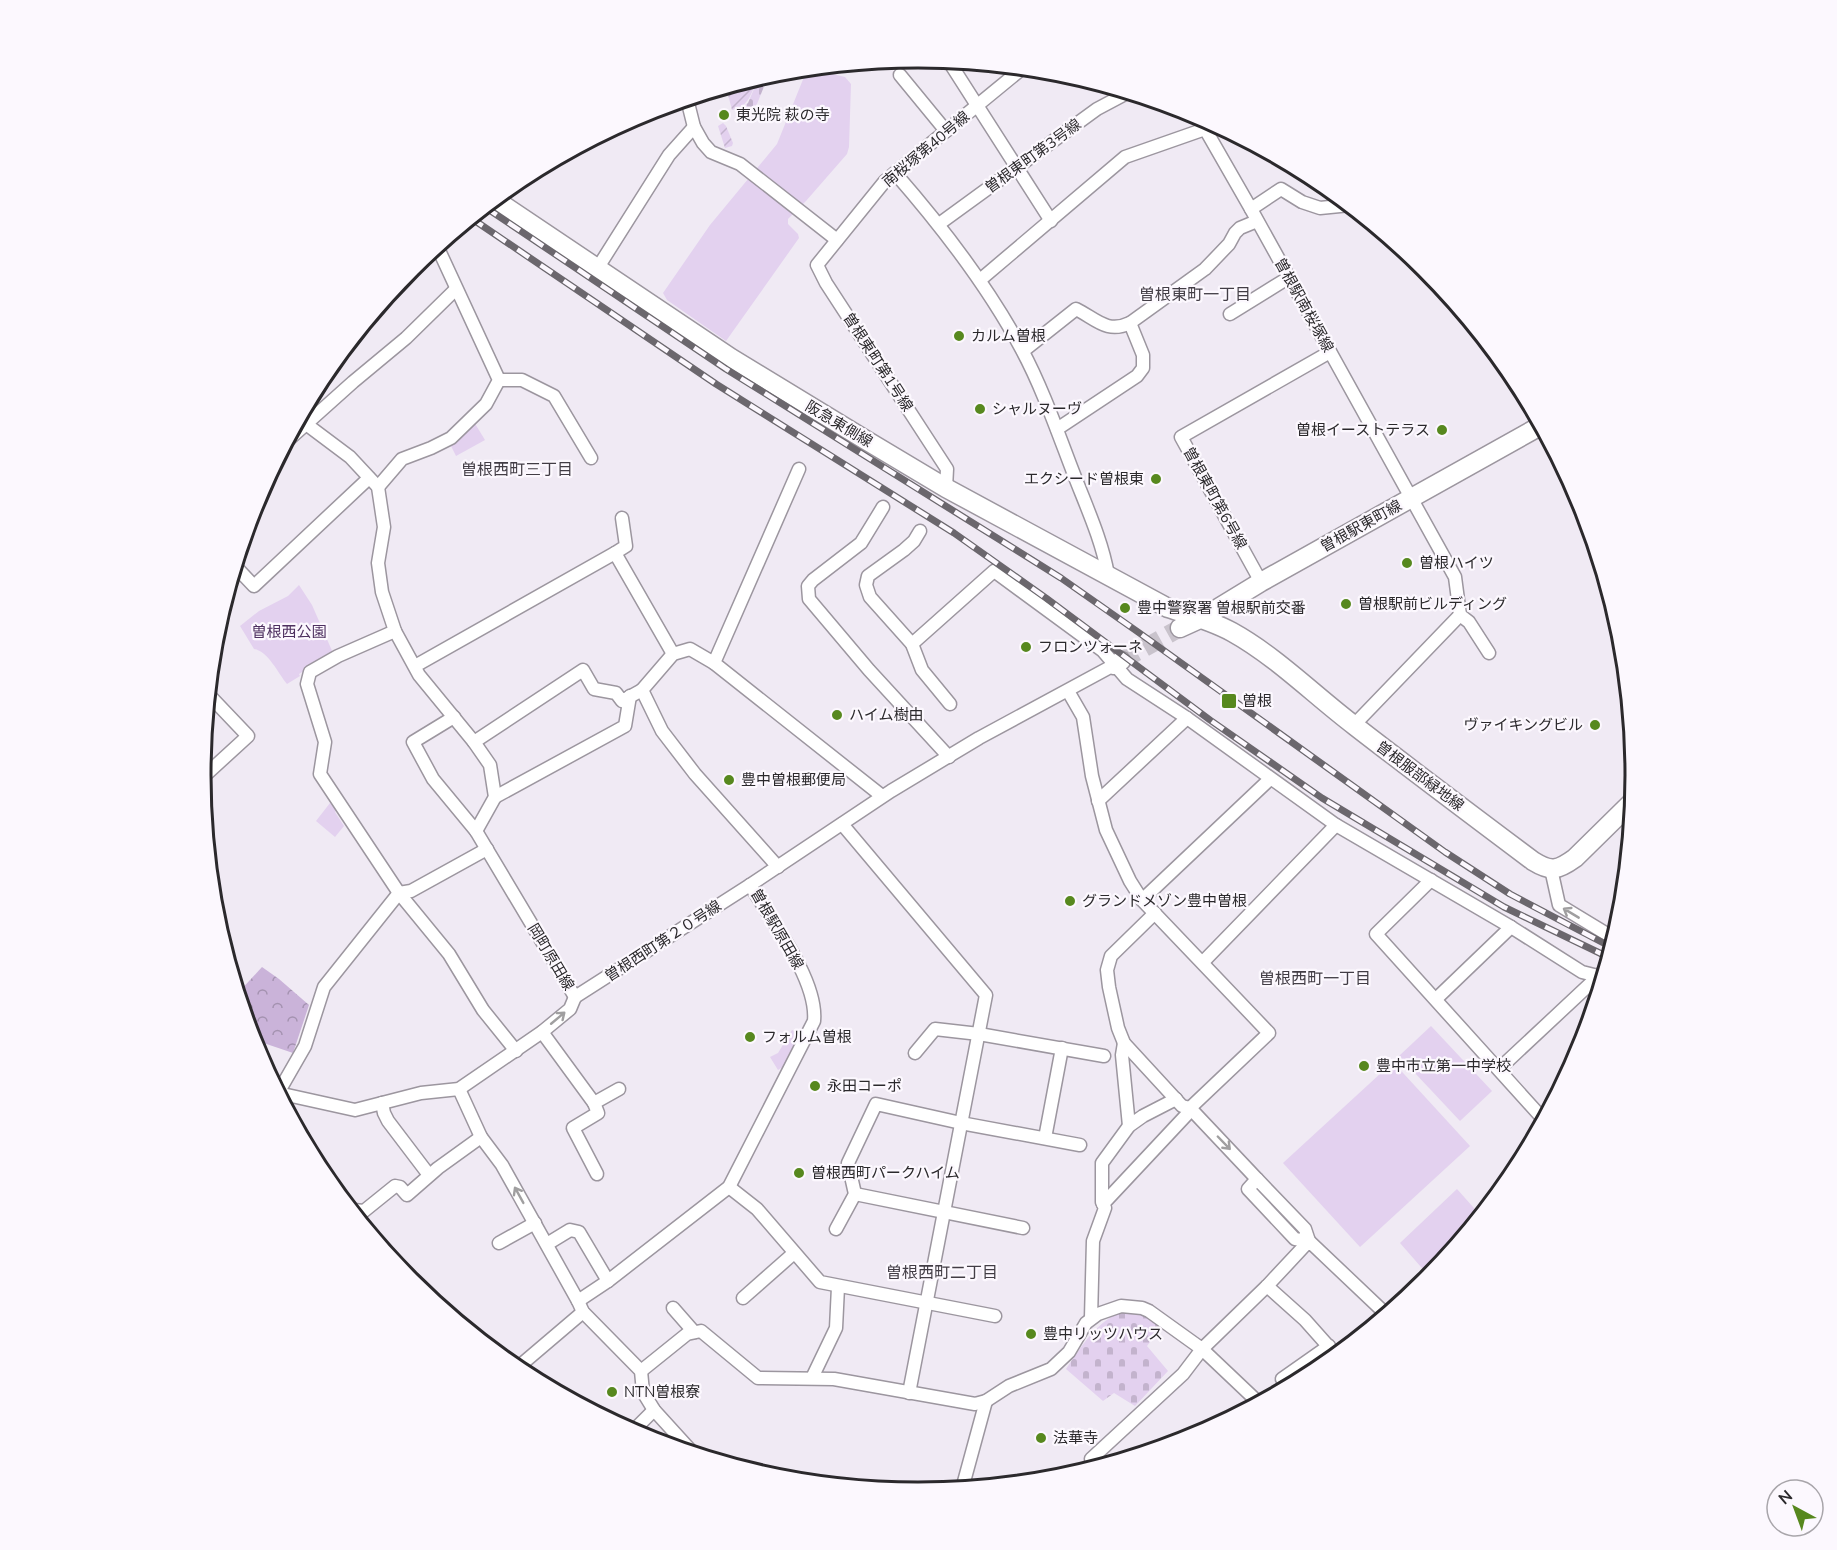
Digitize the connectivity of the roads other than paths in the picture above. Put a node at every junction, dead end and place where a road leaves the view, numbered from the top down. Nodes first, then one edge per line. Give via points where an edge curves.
1 (954, 69) edge
2 (900, 75) dead end
3 (1015, 75) edge
4 (1119, 97) edge
5 (978, 105) junction
6 (689, 106) edge
7 (694, 127) junction
8 (1205, 129) joint
9 (946, 131) junction
10 (1017, 167) junction
11 (895, 173) junction
12 (502, 204) edge
13 (1338, 206) edge
14 (1251, 209) junction
15 (1051, 221) junction
16 (1257, 221) junction
17 (939, 224) junction
18 (837, 240) junction
19 (440, 254) edge
20 (597, 269) junction
21 (1288, 278) junction
22 (980, 280) junction
23 (456, 290) junction
24 (1230, 314) dead end
25 (1130, 323) junction
26 (1023, 351) junction
27 (1330, 352) junction
28 (499, 380) junction
29 (310, 415) edge
30 (305, 422) edge
31 (1057, 429) junction
32 (1535, 429) edge
33 (591, 458) dead end
34 (800, 469) dead end
35 (373, 482) junction
36 (946, 488) junction
37 (1412, 498) junction
38 (883, 507) dead end
39 (622, 518) dead end
40 (920, 531) dead end
41 (615, 553) junction
42 (241, 573) edge
43 (1108, 575) junction
44 (1261, 582) junction
45 (1460, 615) junction
46 (1202, 618) junction
47 (1180, 628) tunnel mouth
48 (395, 631) junction
49 (912, 644) junction
50 (1489, 653) dead end
51 (673, 654) junction
52 (714, 663) junction
53 (1118, 663) junction
54 (415, 666) junction
55 (642, 690) junction
56 (1068, 691) junction
57 (630, 696) junction
58 (215, 702) edge
59 (950, 704) dead end
60 (454, 717) junction
61 (1187, 718) junction
62 (1354, 725) junction
63 (474, 742) junction
64 (949, 757) junction
65 (211, 770) edge
66 (1270, 779) junction
67 (495, 796) junction
68 (882, 796) junction
69 (1098, 801) junction
70 (1625, 809) edge
71 (842, 824) junction
72 (1336, 825) junction
73 (476, 831) junction
74 (487, 849) junction
75 (777, 867) junction
76 (1551, 870) junction
77 (1431, 880) junction
78 (750, 885) junction
79 (399, 893) junction
80 (1142, 900) junction
81 (1155, 913) junction
82 (1511, 927) junction
83 (1607, 934) edge
84 (1203, 962) junction
85 (1598, 972) edge
86 (1596, 978) edge
87 (575, 997) junction
88 (1436, 999) junction
89 (542, 1032) junction
90 (979, 1034) junction
91 (1124, 1043) junction
92 (1062, 1048) junction
93 (516, 1051) junction
94 (915, 1053) dead end
95 (1104, 1056) dead end
96 (1499, 1069) junction
97 (283, 1085) edge
98 (459, 1089) junction
99 (619, 1089) dead end
100 (288, 1095) edge
101 (1176, 1099) junction
102 (382, 1103) junction
103 (594, 1103) junction
104 (1191, 1109) junction
105 (1539, 1114) edge
106 (961, 1123) junction
107 (1129, 1126) junction
108 (481, 1137) junction
109 (1045, 1138) junction
110 (1080, 1145) dead end
111 (597, 1174) dead end
112 (429, 1175) junction
113 (729, 1187) junction
114 (855, 1194) junction
115 (1103, 1204) junction
116 (361, 1211) edge
117 (945, 1213) junction
118 (535, 1223) junction
119 (1023, 1228) dead end
120 (836, 1229) dead end
121 (1309, 1241) junction
122 (499, 1243) dead end
123 (547, 1244) junction
124 (794, 1253) junction
125 (608, 1281) junction
126 (1267, 1286) junction
127 (838, 1287) junction
128 (743, 1298) dead end
129 (927, 1304) junction
130 (580, 1307) junction
131 (673, 1308) dead end
132 (1382, 1310) edge
133 (995, 1316) dead end
134 (1091, 1318) junction
135 (694, 1332) junction
136 (1202, 1349) junction
137 (1331, 1349) edge
138 (1315, 1361) edge
139 (523, 1362) edge
140 (641, 1371) junction
141 (812, 1378) junction
142 (1282, 1379) dead end
143 (909, 1393) junction
144 (1254, 1398) edge
145 (986, 1401) junction
146 (654, 1410) junction
147 (639, 1425) edge
148 (683, 1442) edge
149 (1091, 1459) dead end
150 (964, 1481) edge

1 - 5 street
2 - 9 street
3 - 5 street, 南桜塚第40号線
4 - 10 street, 曽根東町第3号線
5 - 9 street, 南桜塚第40号線
5 - 10 street
6 - 7 street
7 - 18 street via 711,152 740,164
7 - 20 street via 669,155
8 - 14 street, 曽根駅南桜塚線
8 - 15 street via 1125,157
9 - 11 street, 南桜塚第40号線
10 - 15 street
10 - 17 street, 曽根東町第3号線
11 - 17 street
11 - 18 street, 南桜塚第40号線
12 - 20 street, 阪急東側線
13 - 14 street via 1320,208 1281,189
14 - 16 street, 曽根駅南桜塚線
15 - 22 street
16 - 21 street, 曽根駅南桜塚線
16 - 25 street via 1240,228 1205,269
17 - 22 street
18 - 36 street, 曽根東町第1号線 via 818,265 947,469
19 - 23 street
20 - 36 street, 阪急東側線 via 731,358
21 - 24 street
21 - 27 street, 曽根駅南桜塚線
22 - 26 street
23 - 28 street
23 - 29 street via 406,338
25 - 26 street via 1112,329 1076,309
25 - 31 street via 1143,355 1143,368 1137,376
26 - 31 street
27 - 37 street, 曽根駅南桜塚線
27 - 44 street, 曽根東町第6号線 via 1181,437
28 - 33 street via 522,380 554,396
28 - 35 street via 486,405 451,438 402,459
30 - 35 street via 350,457
31 - 43 street via 1104,552
32 - 37 street, 曽根駅東町線
34 - 52 street
35 - 42 street via 254,586
35 - 48 street via 384,527 378,563 382,592
36 - 43 street, 阪急東側線
37 - 44 street, 曽根駅東町線
37 - 45 street, 曽根駅南桜塚線 via 1455,577
38 - 64 street via 861,543 807,586 809,599
39 - 41 street via 626,546
40 - 49 street via 904,550 868,576 866,585 870,597
41 - 51 street
41 - 54 street
43 - 46 street, 阪急東側線 via 1168,608
44 - 46 street, 曽根駅東町線
45 - 50 street
45 - 62 street
46 - 47 street, 曽根駅東町線
46 - 62 street, 曽根服部緑地線 via 1273,657
48 - 54 street
48 - 79 street via 310,672 307,684 325,742 320,774
49 - 53 street via 994,571
49 - 59 street via 922,670
51 - 52 street via 690,649
51 - 55 street
52 - 68 street
53 - 56 street, 曽根駅原田線
53 - 61 street via 1127,680
54 - 60 street
55 - 57 street
55 - 75 street via 663,731 695,774
56 - 64 street, 曽根駅原田線
56 - 69 street via 1083,717
57 - 63 street via 622,701 616,693 594,690 583,670
57 - 67 street via 625,726
58 - 65 street via 248,736
60 - 63 street
60 - 73 street, 岡町原田線 via 413,742 433,779
61 - 66 street
61 - 69 street
62 - 76 street, 曽根服部緑地線 via 1533,861
63 - 67 street via 490,765
64 - 68 street, 曽根駅原田線
66 - 72 street
66 - 80 street
67 - 73 street
68 - 71 street, 曽根駅原田線
69 - 80 street via 1106,830
70 - 76 street via 1575,858
71 - 75 street, 曽根駅原田線
71 - 90 street via 986,995
72 - 77 street
72 - 84 street
73 - 74 street, 岡町原田線
74 - 79 street via 411,891
74 - 87 street, 岡町原田線
75 - 78 street, 曽根駅原田線
83 -> 76 street via 1558,905
77 - 82 street
77 - 88 street via 1376,934
78 - 87 street, 曽根西町第２０号線
78 - 113 street, 曽根駅原田線 via 801,968 815,1013
79 - 93 street via 449,954 483,1010
79 - 97 street via 324,987 305,1046
80 - 81 street
81 - 84 street
81 - 91 street via 1111,956 1107,970
82 - 85 street via 1582,972
82 - 88 street
84 - 104 street via 1269,1033
86 - 96 street
89 -> 87 street, 岡町原田線 via 570,1009
88 - 96 street
89 - 93 street, 岡町原田線
89 - 103 street
90 - 92 street
90 - 94 street via 935,1029
90 - 106 street
91 - 101 street
91 - 107 street
92 - 95 street
92 - 109 street
93 - 98 street, 岡町原田線
96 - 105 street
98 - 102 street
98 - 108 street
99 - 103 street
100 - 102 street via 355,1110
101 - 104 street
101 - 107 street
102 - 112 street via 388,1121
103 - 111 street via 597,1113 573,1128
104 - 115 street
104 -> 121 street via 1257,1179 1248,1189 1295,1239
106 - 109 street
106 - 114 street via 876,1104 848,1163
106 - 117 street
107 - 115 street via 1102,1162
108 - 112 street
118 -> 108 street
109 - 110 street
112 - 116 street via 407,1195 395,1186
113 - 124 street via 757,1209
113 - 125 street, 曽根駅原田線
114 - 117 street
114 - 120 street
115 - 134 street via 1093,1241
117 - 119 street
117 - 129 street
118 - 122 street
118 - 123 street
121 - 126 street
121 - 132 street
123 - 125 street via 570,1230 579,1232
123 - 130 street
124 - 127 street via 820,1282
124 - 128 street
125 - 130 street, 曽根駅原田線
126 - 136 street
126 - 137 street
127 - 129 street
127 - 141 street via 836,1328
129 - 133 street
129 - 143 street
130 - 139 street, 曽根駅原田線
130 - 140 street
131 - 135 street
134 - 136 street via 1121,1306 1142,1308
134 - 145 street via 1069,1352 1051,1369 1009,1386
135 - 140 street
135 - 141 street via 701,1331 759,1378
136 - 144 street
136 - 149 street via 1183,1374
138 - 142 street
140 - 146 street via 643,1392
141 - 143 street
143 - 145 street via 975,1404
145 - 150 street
146 - 147 street
146 - 148 street

